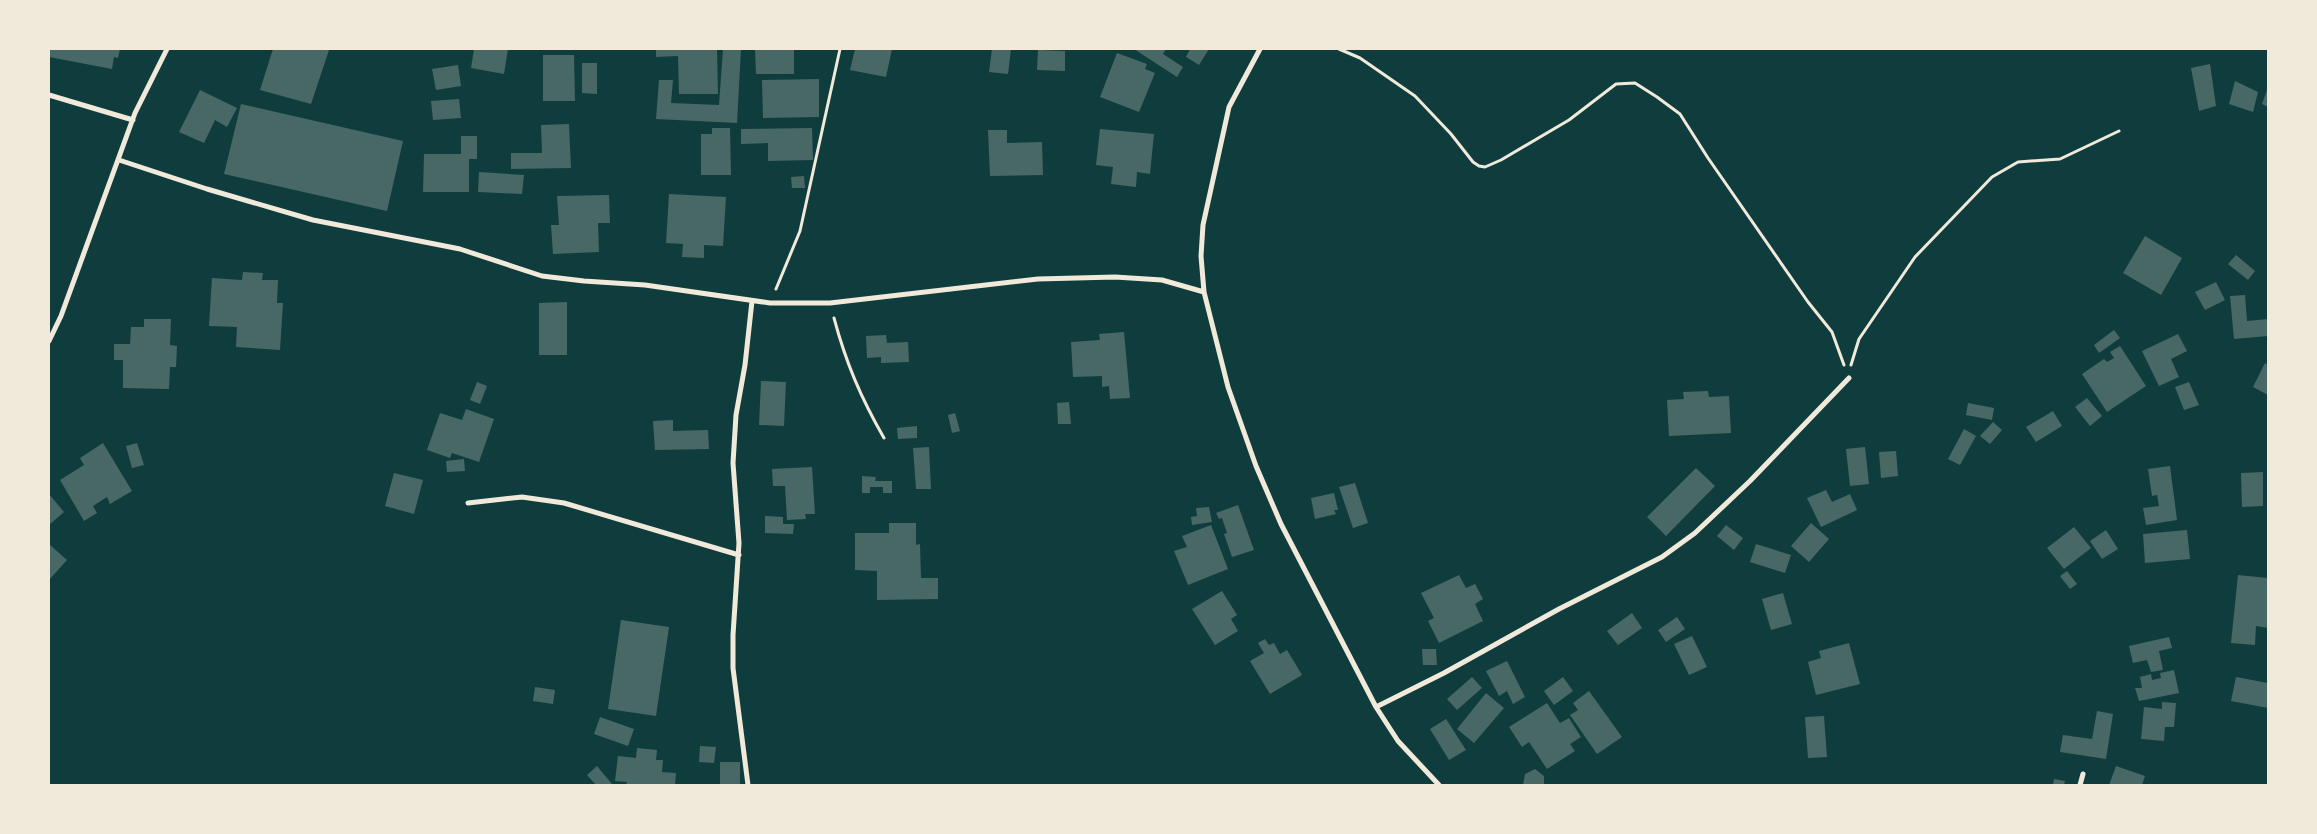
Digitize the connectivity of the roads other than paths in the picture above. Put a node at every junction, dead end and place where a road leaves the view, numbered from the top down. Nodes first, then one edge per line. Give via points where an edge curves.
1 (167, 49) edge
2 (1260, 49) edge
3 (49, 95) edge
4 (133, 120) junction
5 (118, 160) junction
6 (1204, 292) junction
7 (752, 301) junction
8 (49, 341) edge
9 (1849, 378) road end
10 (468, 502) dead end
11 (739, 555) junction
12 (1376, 707) junction
13 (2083, 774) dead end
14 (1435, 784) edge
15 (748, 785) edge
16 (2080, 785) edge

1 - 4 street
2 - 6 street via 1229,106 1203,225
3 - 4 street
4 - 5 street
5 - 7 street via 313,220 460,249 542,276 644,285
5 - 8 street
6 - 7 street via 1162,280 1105,277 1038,280 830,303
6 - 12 street via 1228,387 1256,466 1281,524
7 - 11 street via 736,415 733,463
9 - 12 street via 1750,481 1695,533 1662,557
10 - 11 street via 522,497 564,503
11 - 15 street via 733,668
12 - 14 street via 1398,741
13 - 16 street

